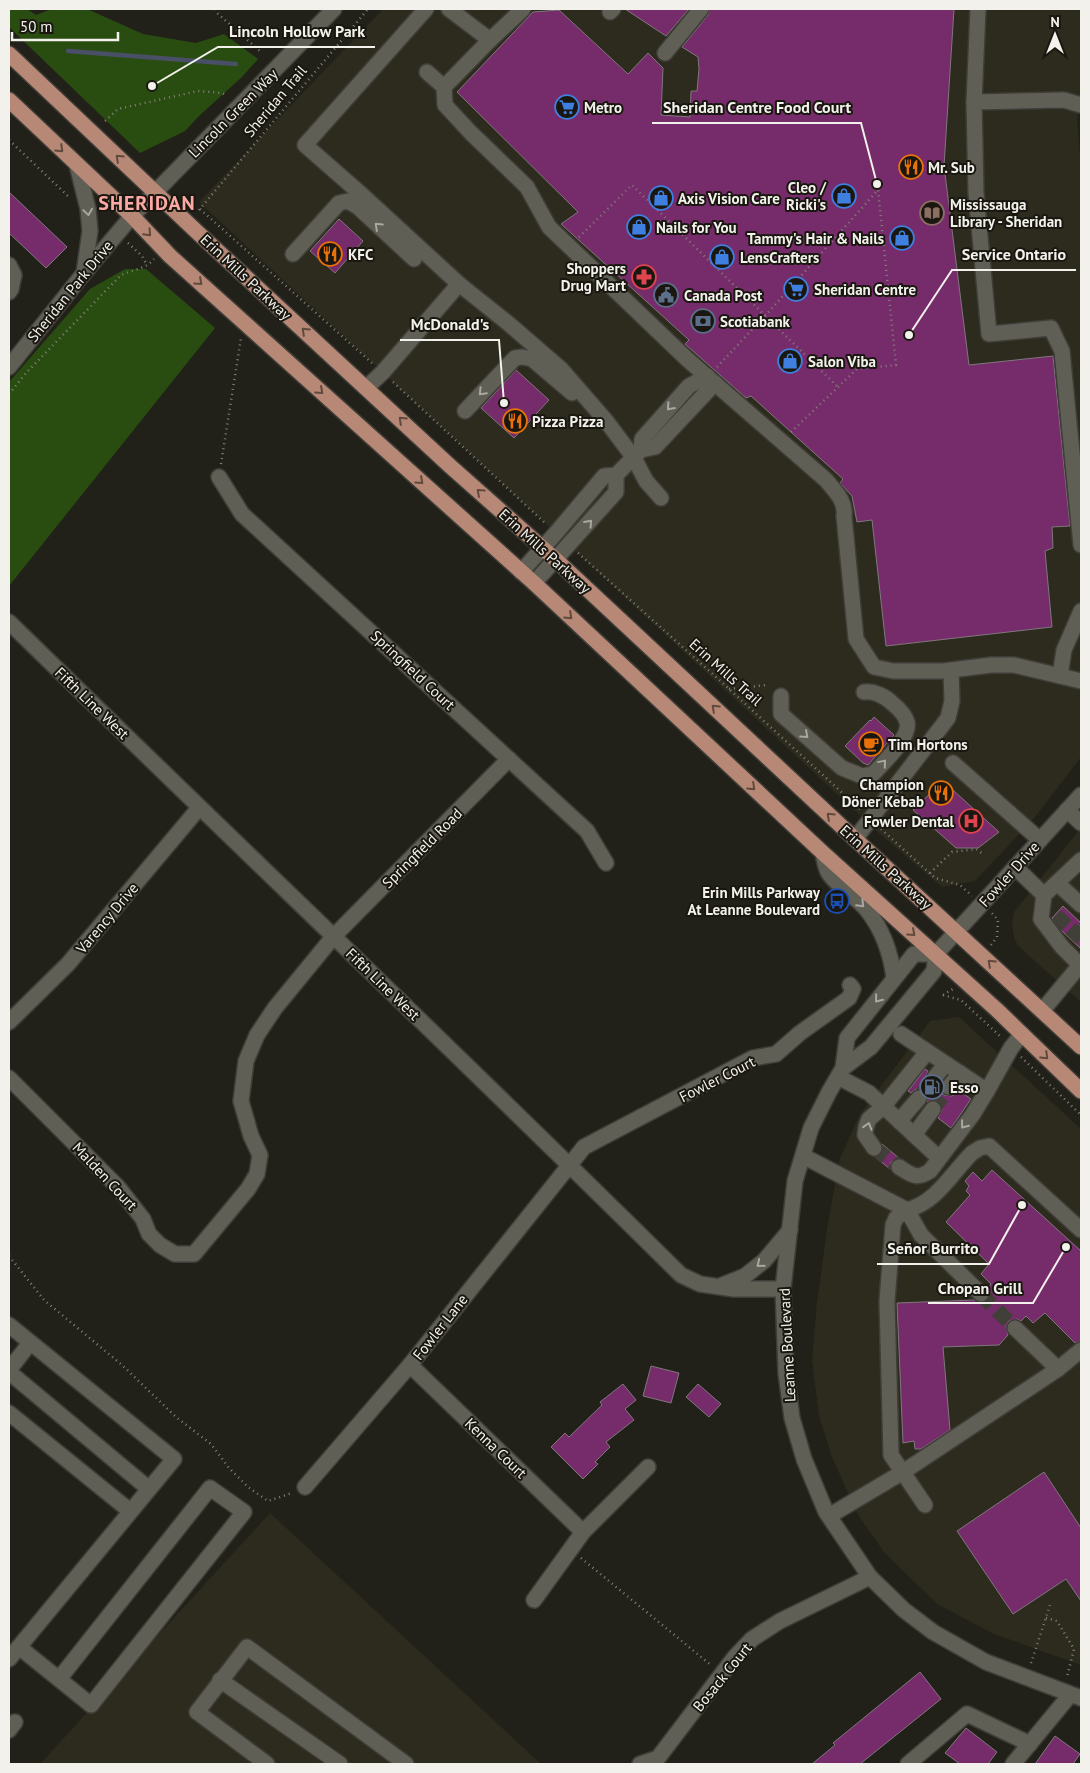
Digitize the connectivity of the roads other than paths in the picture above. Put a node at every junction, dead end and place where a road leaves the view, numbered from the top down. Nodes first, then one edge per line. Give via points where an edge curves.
1 (334, 9) edge
2 (426, 9) edge
3 (449, 9) edge
4 (523, 9) edge
5 (701, 9) edge
6 (978, 9) edge
7 (490, 40) junction
8 (665, 53) dead end
9 (9, 54) edge
10 (427, 72) dead end
11 (444, 87) junction
12 (9, 100) edge
13 (974, 102) junction
14 (1081, 105) edge
15 (77, 165) junction
16 (155, 192) junction
17 (132, 216) junction
18 (293, 254) dead end
19 (414, 259) dead end
20 (9, 265) edge
21 (84, 273) junction
22 (459, 284) junction
23 (9, 292) edge
24 (9, 367) edge
25 (711, 379) junction
26 (366, 388) junction
27 (587, 398) junction
28 (465, 411) dead end
29 (637, 454) junction
30 (616, 475) junction
31 (219, 477) road end
32 (661, 498) dead end
33 (1081, 545) edge
34 (542, 547) junction
35 (555, 559) junction
36 (521, 572) junction
37 (534, 583) junction
38 (1081, 611) edge
39 (9, 622) edge
40 (951, 671) junction
41 (1060, 676) junction
42 (1081, 682) edge
43 (864, 692) dead end
44 (781, 696) dead end
45 (509, 759) junction
46 (953, 763) dead end
47 (1081, 794) edge
48 (199, 808) junction
49 (1067, 810) junction
50 (1081, 823) edge
51 (855, 839) junction
52 (1040, 840) junction
53 (822, 853) junction
54 (1081, 860) edge
55 (606, 864) dead end
56 (1015, 867) junction
57 (1057, 883) junction
58 (1044, 894) junction
59 (1076, 907) edge
60 (957, 931) junction
61 (334, 936) junction
62 (936, 954) junction
63 (1075, 954) edge
64 (894, 978) junction
65 (850, 985) dead end
66 (1042, 1011) junction
67 (9, 1022) edge
68 (901, 1034) dead end
69 (1022, 1034) junction
70 (1081, 1047) edge
71 (927, 1052) junction
72 (946, 1064) junction
73 (841, 1073) junction
74 (960, 1073) junction
75 (935, 1077) tunnel mouth
76 (9, 1078) edge
77 (949, 1087) tunnel mouth
78 (987, 1091) junction
79 (1081, 1091) edge
80 (919, 1098) tunnel mouth
81 (883, 1107) junction
82 (933, 1109) tunnel mouth
83 (898, 1121) junction
84 (914, 1135) junction
85 (874, 1148) tunnel mouth
86 (803, 1156) junction
87 (939, 1158) junction
88 (569, 1164) junction
89 (899, 1167) tunnel mouth
90 (907, 1210) junction
91 (790, 1230) junction
92 (1081, 1230) edge
93 (719, 1286) junction
94 (783, 1289) junction
95 (981, 1294) tunnel mouth
96 (9, 1325) edge
97 (1015, 1328) tunnel mouth
98 (30, 1343) junction
99 (1081, 1350) edge
100 (410, 1365) junction
101 (1058, 1369) junction
102 (9, 1371) edge
103 (9, 1413) edge
104 (648, 1467) dead end
105 (903, 1472) junction
106 (305, 1487) road end
107 (149, 1488) junction
108 (925, 1505) dead end
109 (130, 1511) junction
110 (829, 1516) junction
111 (582, 1532) junction
112 (870, 1577) junction
113 (534, 1600) dead end
114 (19, 1647) junction
115 (9, 1659) edge
116 (59, 1679) junction
117 (220, 1680) junction
118 (1071, 1695) edge
119 (1030, 1744) junction
120 (267, 1764) edge
121 (340, 1764) edge
122 (406, 1764) edge
123 (640, 1764) edge
124 (908, 1764) edge
125 (1013, 1764) edge

1 - 16 street, Lincoln Green Way
2 - 22 street via 305,145
3 - 7 street
4 - 7 street
5 - 8 street
6 - 13 street
7 - 11 street
16 -> 9 main road, Erin Mills Parkway
10 - 11 street
11 - 25 street via 445,105 527,187 549,227
12 -> 15 main road, Erin Mills Parkway
13 - 14 street via 1064,100
13 - 33 street via 976,193 989,334 1051,328 1062,351
15 - 17 main road, Erin Mills Parkway
15 -> 21 street via 90,231
16 - 17 street, Lincoln Green Way
26 -> 16 main road, Erin Mills Parkway
17 - 21 street, Sheridan Park Drive
17 -> 36 main road, Erin Mills Parkway via 163,249
19 -> 18 street via 348,201 339,203
20 - 23 street via 14,275
21 - 24 street, Sheridan Park Drive
22 - 26 street
22 - 27 street via 561,369
25 - 29 street via 655,447
25 - 40 street via 798,454 843,500 856,639 874,666 893,671
34 -> 26 main road, Erin Mills Parkway
27 -> 28 street via 579,400 532,359 522,357 514,358
27 - 29 street
29 - 30 street
29 - 32 street via 646,481
30 - 34 street via 604,476
35 -> 30 street via 616,492
31 - 45 street, Springfield Court via 242,514
34 - 35 main road, Erin Mills Parkway
34 - 36 street
35 - 37 street
51 -> 35 main road, Erin Mills Parkway
36 - 37 main road, Erin Mills Parkway
37 -> 53 main road, Erin Mills Parkway
38 - 41 street via 1064,650
39 - 48 street, Fifth Line West
40 - 41 street via 1014,665
40 - 51 street via 952,701 948,718
41 - 42 street
44 -> 43 street via 782,714 842,768 862,776 874,774 905,736 907,722 886,698 870,691
45 - 55 street, Springfield Court via 587,831
45 - 61 street, Springfield Road
46 - 52 street
47 - 49 street, Fowler Drive
48 - 61 street, Fifth Line West
48 - 67 street, Varency Drive via 68,964
49 - 50 street
49 - 52 street, Fowler Drive
51 - 60 main road, Erin Mills Parkway
52 - 56 street, Fowler Drive
53 -> 62 main road, Erin Mills Parkway
53 -> 64 street via 829,873 867,909 875,922 886,945
54 - 57 street
56 - 58 street
56 - 60 street, Fowler Drive
57 - 58 street
57 - 59 street
58 - 63 street via 1041,918
60 - 62 street, Fowler Drive
66 -> 60 main road, Erin Mills Parkway
61 - 76 street, Malden Court via 257,1035 246,1061 241,1101 260,1155 257,1174 194,1254 175,1254 160,1245 118,1187
61 - 88 street, Fifth Line West
62 - 64 street, Leanne Boulevard via 914,954
62 - 69 main road, Erin Mills Parkway
62 - 73 street, Leanne Boulevard via 934,971 870,1047
63 - 66 street
64 -> 73 street, Leanne Boulevard via 846,1038
65 - 88 street, Fowler Court via 853,989 850,998 776,1054 754,1058 584,1147
66 - 70 main road, Erin Mills Parkway
68 - 71 street
69 - 78 street
69 -> 79 main road, Erin Mills Parkway
71 - 72 street
71 - 81 street
72 - 74 street
72 - 75 street
73 - 81 street
73 - 86 street, Leanne Boulevard via 811,1128
74 - 77 street
74 - 78 street
78 -> 87 street
80 - 83 street
81 - 83 street
85 -> 81 street via 865,1135 866,1127 869,1119
82 - 84 street
83 - 84 street
84 - 87 street
86 - 90 street
86 - 91 street, Leanne Boulevard via 796,1181
87 - 89 street via 922,1176 914,1176
88 - 93 street, Fifth Line West via 681,1275 700,1284
88 - 100 street, Fowler Lane
90 - 92 street via 929,1200 972,1154 989,1146
90 - 95 street via 921,1235
90 - 105 street via 896,1218 893,1225 887,1301 891,1455
91 -> 93 street via 764,1261 745,1276
91 - 94 street, Leanne Boulevard
93 - 94 street, Fifth Line West
94 - 110 street, Leanne Boulevard via 786,1373 792,1418 804,1459
96 - 98 street
97 - 101 street
98 - 102 street
98 - 107 street via 174,1459
99 - 101 street
100 - 106 street, Fowler Lane
100 - 111 street, Kenna Court
101 - 105 street
102 - 107 street
103 - 109 street
104 - 111 street
105 - 108 street
105 - 110 street
107 - 109 street
109 - 114 street
110 - 112 street, Leanne Boulevard
111 - 113 street
112 - 118 street, Leanne Boulevard via 933,1632 986,1662
112 - 123 street, Bosack Court via 780,1621 752,1640 658,1758
114 - 115 street
114 - 116 street
116 - 116 street via 91,1705 244,1512 210,1488
117 - 120 street via 197,1712
117 - 121 street
117 - 122 street via 247,1647
118 - 119 street
119 - 124 street via 967,1714
119 - 125 street

